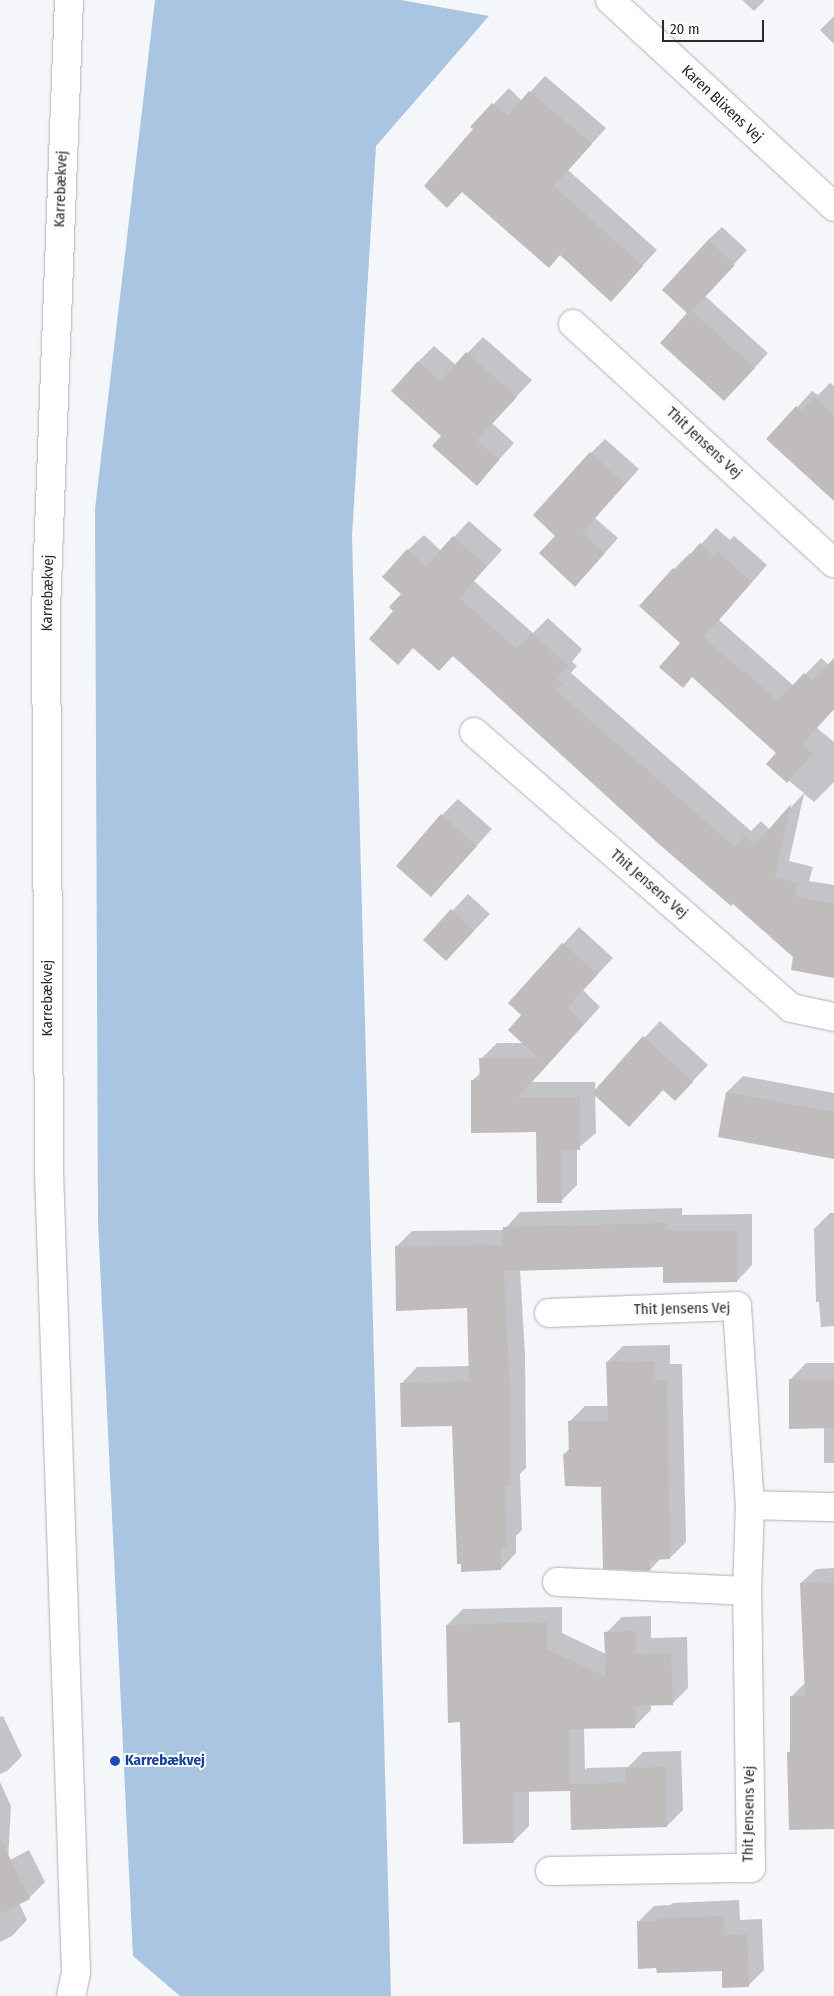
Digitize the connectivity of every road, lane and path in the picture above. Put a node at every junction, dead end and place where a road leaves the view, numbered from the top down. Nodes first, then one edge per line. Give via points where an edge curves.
1 (69, 0) edge
2 (610, 0) edge
3 (830, 196) edge
4 (573, 324) dead end
5 (834, 563) edge
6 (474, 732) dead end
7 (834, 1017) edge
8 (549, 1313) dead end
9 (750, 1505) junction
10 (834, 1507) edge
11 (557, 1582) dead end
12 (747, 1591) junction
13 (550, 1871) dead end
14 (71, 1996) edge

1 - 14 street, Karrebækvej via 46,611 49,1171 76,1973
2 - 3 street, Karen Blixens Vej
4 - 5 street, Thit Jensens Vej
6 - 7 street, Thit Jensens Vej via 791,1008
8 - 9 street, Thit Jensens Vej via 737,1306
9 - 10 street
9 - 12 street, Thit Jensens Vej
11 - 12 street
12 - 13 street, Thit Jensens Vej via 751,1868

